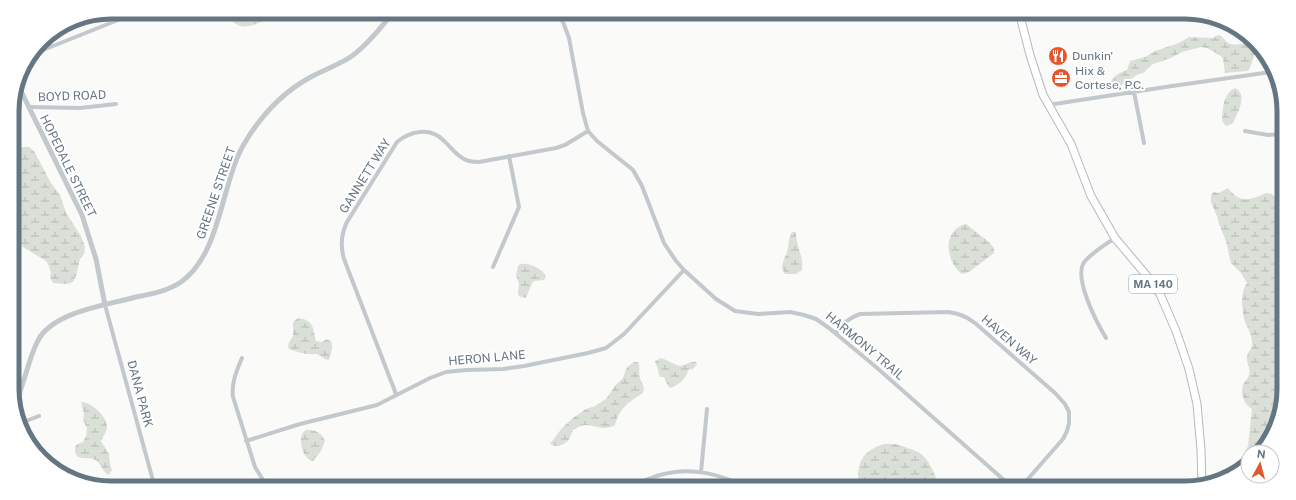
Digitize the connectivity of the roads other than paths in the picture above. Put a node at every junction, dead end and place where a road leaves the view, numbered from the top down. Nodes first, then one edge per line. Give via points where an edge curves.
1 (120, 19) edge
2 (387, 19) edge
3 (561, 19) edge
4 (1021, 19) edge
5 (42, 51) edge
6 (1268, 73) edge
7 (21, 92) edge
8 (1134, 92) junction
9 (116, 104) dead end
10 (1048, 106) junction
11 (29, 108) junction
12 (588, 131) junction
13 (1245, 131) dead end
14 (1277, 134) edge
15 (1144, 144) dead end
16 (509, 156) junction
17 (1115, 238) junction
18 (493, 267) dead end
19 (684, 270) junction
20 (105, 305) junction
21 (836, 333) junction
22 (1106, 338) dead end
23 (242, 358) dead end
24 (396, 394) junction
25 (20, 398) edge
26 (707, 408) dead end
27 (39, 416) dead end
28 (25, 421) edge
29 (246, 441) junction
30 (701, 472) junction
31 (1202, 479) edge
32 (153, 481) edge
33 (264, 481) edge
34 (644, 481) edge
35 (733, 481) edge
36 (1005, 481) edge
37 (1026, 481) edge

1 - 5 street
2 - 20 street, GREENE STREET via 362,48 285,93 255,127 236,159 205,253 191,273 180,282 162,290
3 - 12 street via 569,38
4 - 10 main road, MA 140 via 1038,82
6 - 8 street
7 - 11 street, HOPEDALE STREET
8 - 10 street
8 - 15 street
9 - 11 street, BOYD ROAD via 80,108
10 - 17 main road, MA 140 via 1071,144 1091,196
11 - 20 street, HOPEDALE STREET via 82,215 96,259
12 - 16 street, GANNETT WAY via 556,148
12 - 19 street, HARMONY TRAIL via 633,170 642,186 664,243
13 - 14 street
16 - 18 street via 518,207
16 - 24 street, GANNETT WAY via 479,162 470,161 462,158 437,135 420,132 408,134 397,142 344,228 341,250
17 - 22 street via 1085,261 1081,268 1081,280 1086,295
17 - 31 main road, MA 140 via 1160,294 1181,345 1197,404
19 - 21 street, HARMONY TRAIL via 716,299 735,311 758,314 790,312 804,315 816,319
19 - 24 street, HERON LANE via 624,334 606,348 524,366 446,372
20 - 25 street, GREENE STREET via 65,318 46,330 33,351
20 - 32 street, DANA PARK
21 - 36 street, HARMONY TRAIL
21 - 37 street, HAVEN WAY via 850,318 860,314 948,312 962,315 975,322 1055,393 1069,412 1069,423 1063,439
23 - 29 street via 232,393
24 - 29 street, HERON LANE via 377,405 300,424
26 - 30 street
27 - 28 street
29 - 33 street
30 - 34 street via 674,472
30 - 35 street via 720,475

